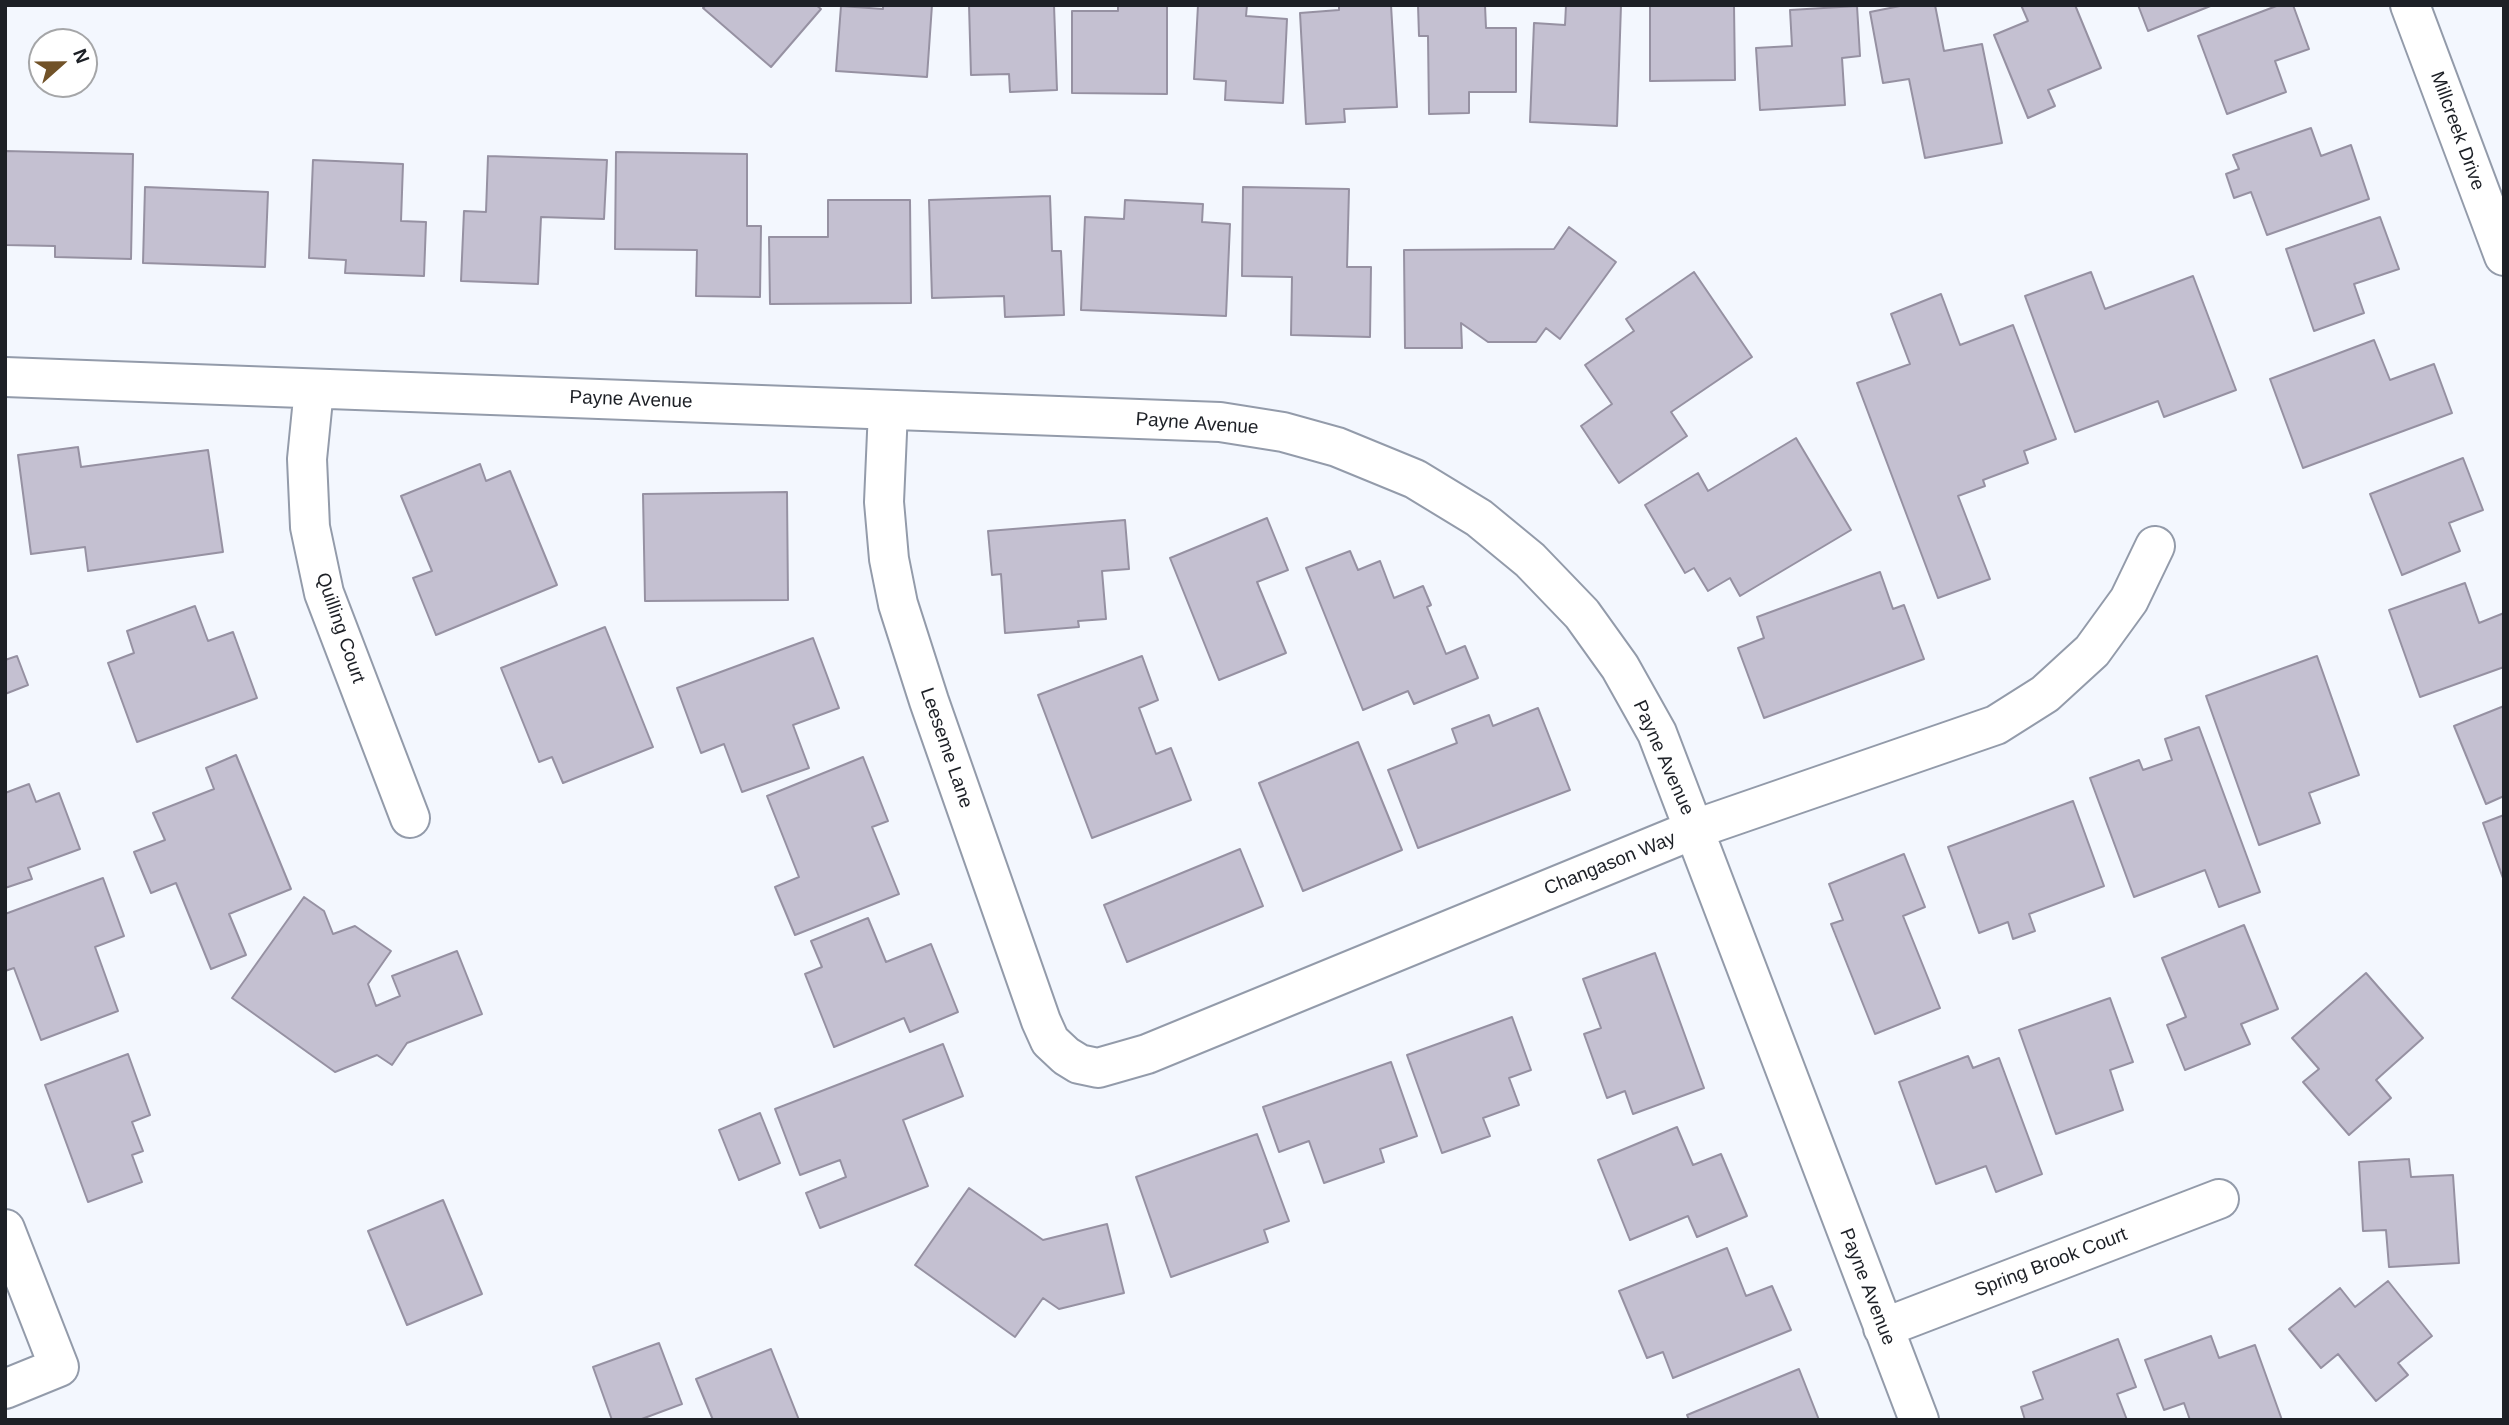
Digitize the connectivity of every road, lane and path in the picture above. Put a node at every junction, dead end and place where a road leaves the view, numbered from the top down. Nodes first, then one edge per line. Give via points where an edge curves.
1 (2410, 5) edge
2 (2504, 256) edge
3 (5, 377) edge
4 (314, 389) junction
5 (888, 410) junction
6 (2155, 546) dead end
7 (410, 818) dead end
8 (1695, 830) junction
9 (1079, 1064) joint
10 (2219, 1199) dead end
11 (5, 1229) edge
12 (1883, 1328) junction
13 (5, 1389) edge
14 (1919, 1420) edge

1 - 2 street, Millcreek Drive
3 - 4 street, Payne Avenue
4 - 5 street, Payne Avenue
4 - 7 street, Quilling Court via 307,459 310,527 324,593
5 - 8 street, Payne Avenue via 1220,422 1337,447 1415,479 1479,519 1530,560 1582,614 1620,667 1657,733
5 - 9 street, Leeseme Lane via 884,502 898,604 1041,1021 1051,1041
6 - 8 street, Changason Way via 2129,600 2092,651 2045,694 1996,725
8 - 9 street, Changason Way via 1147,1054 1098,1068
8 - 12 street, Payne Avenue
10 - 12 street, Spring Brook Court
11 - 13 street via 59,1367
12 - 14 street, Payne Avenue

